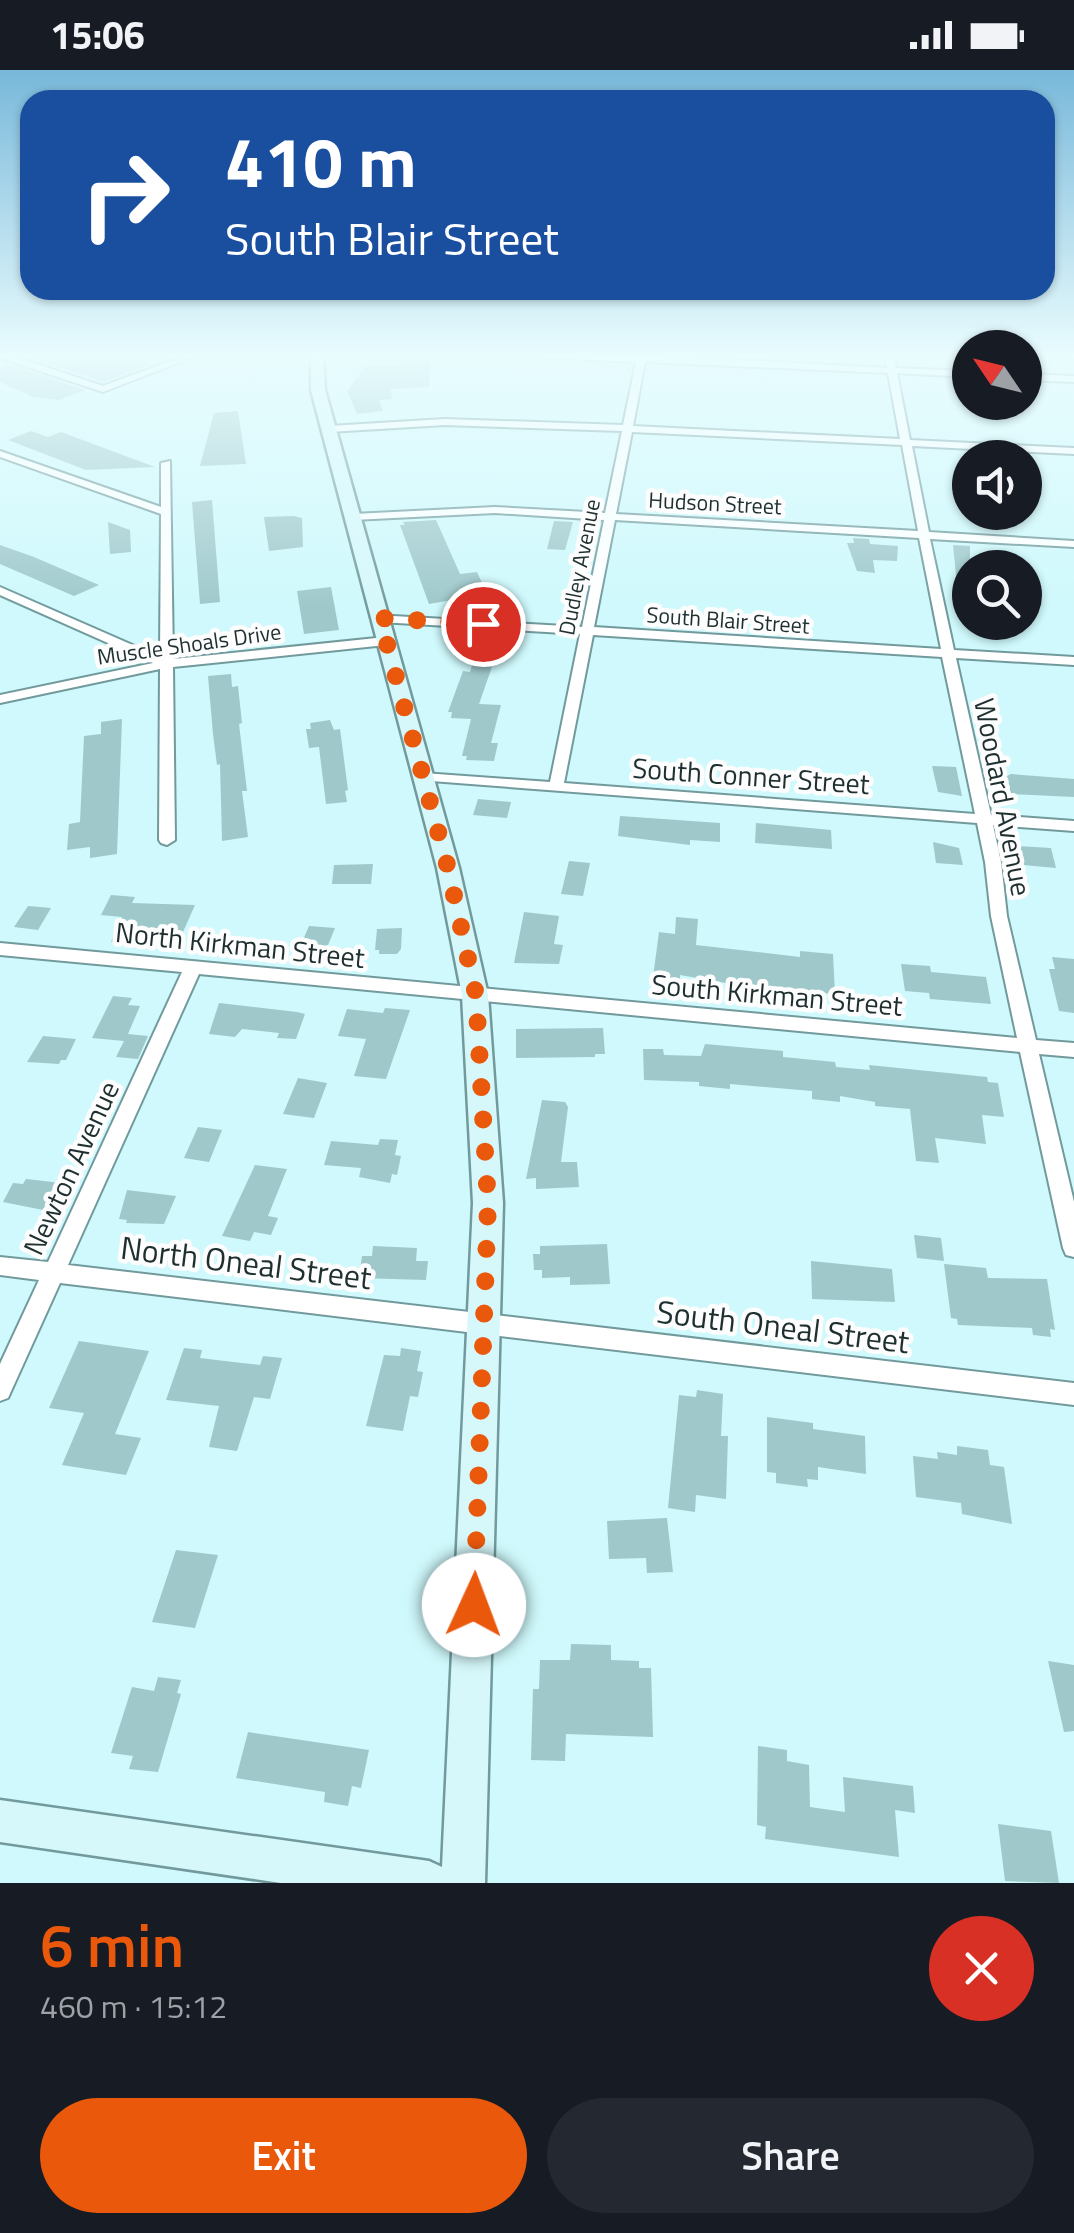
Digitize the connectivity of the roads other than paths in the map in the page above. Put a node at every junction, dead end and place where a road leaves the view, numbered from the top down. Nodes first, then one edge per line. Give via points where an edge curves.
1 (332, 440) edge
2 (625, 440) edge
3 (841, 440) edge
4 (904, 440) edge
5 (904, 443) junction
6 (1074, 451) edge
7 (0, 454) edge
8 (166, 462) dead end
9 (166, 514) junction
10 (353, 517) junction
11 (610, 517) junction
12 (925, 536) junction
13 (1074, 544) edge
14 (0, 592) edge
15 (383, 629) junction
16 (587, 631) junction
17 (947, 654) junction
18 (1074, 661) edge
19 (167, 664) junction
20 (0, 698) edge
21 (424, 778) junction
22 (556, 787) junction
23 (982, 818) junction
24 (1074, 826) edge
25 (167, 840) dead end
26 (0, 949) edge
27 (193, 968) junction
28 (476, 995) junction
29 (1030, 1046) junction
30 (1074, 1050) edge
31 (1074, 1248) edge
32 (0, 1266) edge
33 (54, 1272) junction
34 (485, 1324) junction
35 (0, 1390) edge
36 (1074, 1394) edge
37 (0, 1821) edge
38 (429, 1883) edge
39 (463, 1883) edge

1 - 10 main road
2 - 11 street, Dudley Avenue
3 - 5 street
4 - 5 street, Woodard Avenue
5 - 6 street
5 - 12 street, Woodard Avenue
7 - 9 street
8 - 9 street
9 - 19 street
10 - 11 street, Hudson Street via 446,510
10 - 15 main road
11 - 12 street, Hudson Street
11 - 16 street, Dudley Avenue
12 - 13 street, Hudson Street
12 - 17 street, Woodard Avenue
14 - 19 street
15 - 16 street, South Blair Street
15 - 19 street, Muscle Shoals Drive
15 - 21 main road
16 - 17 street, South Blair Street
16 - 22 street, Dudley Avenue
17 - 18 street, South Blair Street
17 - 23 street, Woodard Avenue
19 - 20 street, Muscle Shoals Drive
19 - 25 street
21 - 22 street, South Conner Street
21 - 28 main road
22 - 23 street, South Conner Street
23 - 24 street, South Conner Street
23 - 29 street, Woodard Avenue
26 - 27 street, North Kirkman Street
27 - 28 street, North Kirkman Street
27 - 33 street, Newton Avenue
28 - 29 street, South Kirkman Street
28 - 34 main road via 488,1203
29 - 30 street, South Kirkman Street
29 - 31 street, Woodard Avenue
32 - 33 street, North Oneal Street
33 - 34 street, North Oneal Street
33 - 35 street, Newton Avenue
34 - 36 street, South Oneal Street
34 - 39 main road
37 - 38 main road

